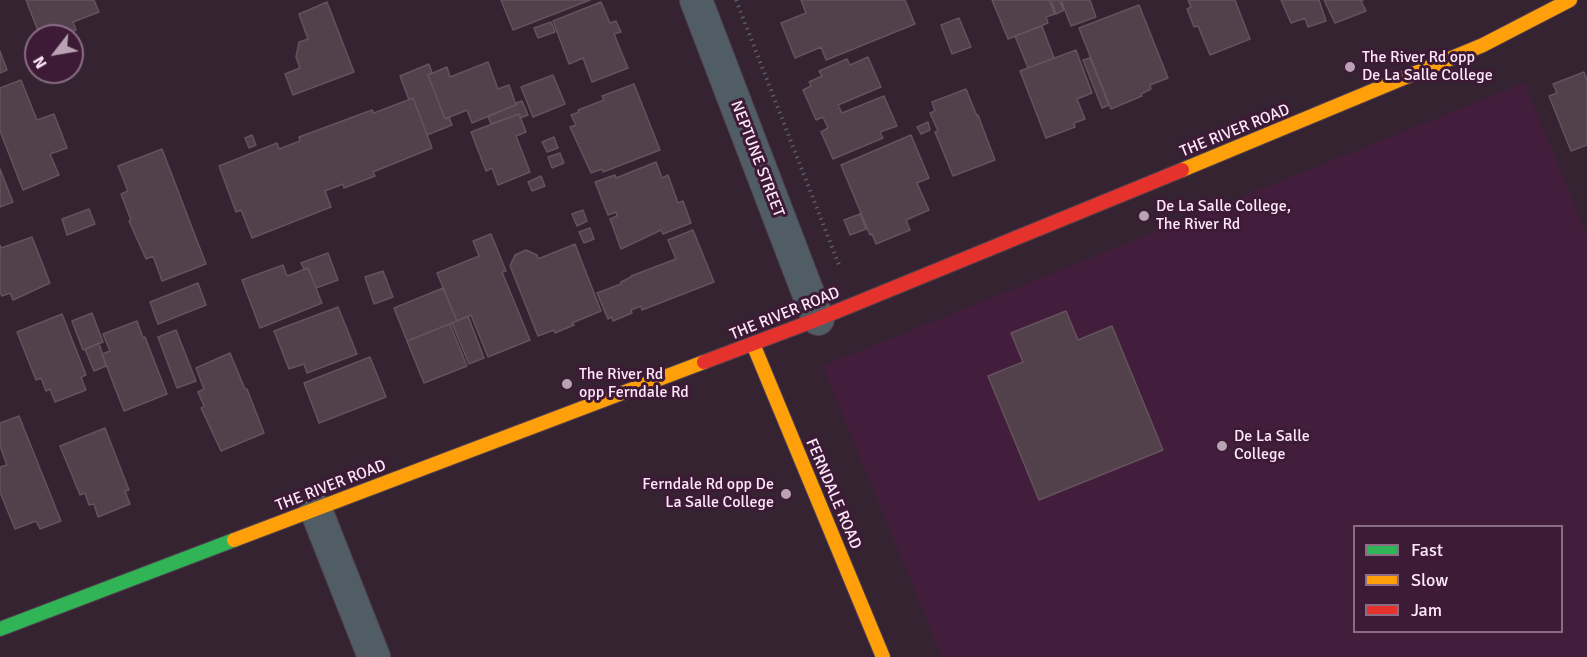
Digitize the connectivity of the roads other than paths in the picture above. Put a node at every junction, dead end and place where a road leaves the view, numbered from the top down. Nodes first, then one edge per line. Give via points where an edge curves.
1 (696, 0) edge
2 (1570, 0) edge
3 (1527, 10) edge
4 (818, 319) junction
5 (753, 344) junction
6 (316, 510) junction
7 (0, 629) edge
8 (374, 657) edge
9 (883, 657) edge

1 - 4 street, NEPTUNE STREET
2 - 3 main road, THE RIVER ROAD
3 - 4 main road, THE RIVER ROAD via 1483,45
4 - 5 main road, THE RIVER ROAD
5 - 6 main road, THE RIVER ROAD
5 - 9 main road, FERNDALE ROAD
6 - 7 main road, THE RIVER ROAD
6 - 8 street

